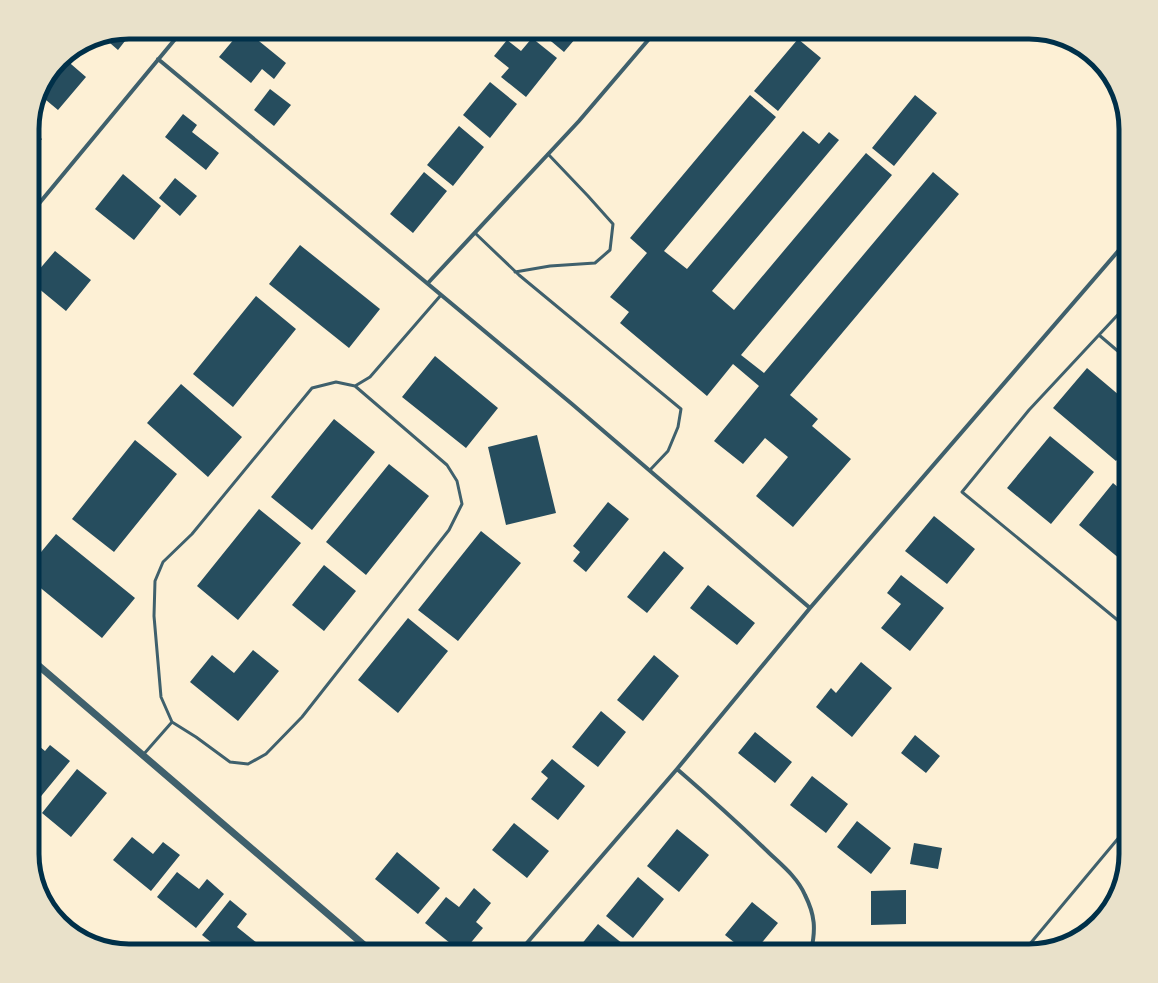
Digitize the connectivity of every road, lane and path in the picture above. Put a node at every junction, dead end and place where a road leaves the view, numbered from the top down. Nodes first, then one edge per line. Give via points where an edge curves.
1 (175, 39) edge
2 (649, 39) edge
3 (158, 59) junction
4 (548, 154) junction
5 (39, 204) edge
6 (474, 233) junction
7 (1119, 250) edge
8 (515, 272) junction
9 (428, 284) junction
10 (441, 295) junction
11 (1119, 314) edge
12 (1099, 335) junction
13 (1119, 352) edge
14 (355, 386) junction
15 (650, 470) junction
16 (810, 608) junction
17 (1119, 621) edge
18 (39, 666) edge
19 (172, 722) junction
20 (143, 755) junction
21 (677, 769) junction
22 (1119, 837) edge
23 (363, 944) edge
24 (526, 944) edge
25 (812, 944) edge
26 (1030, 944) edge

1 - 3 street
2 - 4 street
3 - 5 street
3 - 9 street
4 - 6 street
4 - 8 lane via 613,224 610,250 595,263 550,266
6 - 8 lane
6 - 9 street
7 - 16 street
8 - 15 lane via 681,409 678,427 668,451
9 - 10 street
10 - 14 lane via 370,377
10 - 15 street
11 - 12 lane
12 - 13 lane
12 - 17 lane via 1029,410 962,492
14 - 19 lane via 336,382 312,388 192,534 163,562 155,581 154,616 161,697
14 - 19 lane via 447,465 457,482 462,504 449,530 302,717 266,754 248,764 230,762
15 - 16 street
16 - 21 street
18 - 20 street
19 - 20 lane
20 - 23 street
21 - 24 street
21 - 25 street via 727,812 791,874 805,893 813,914
22 - 26 lane

